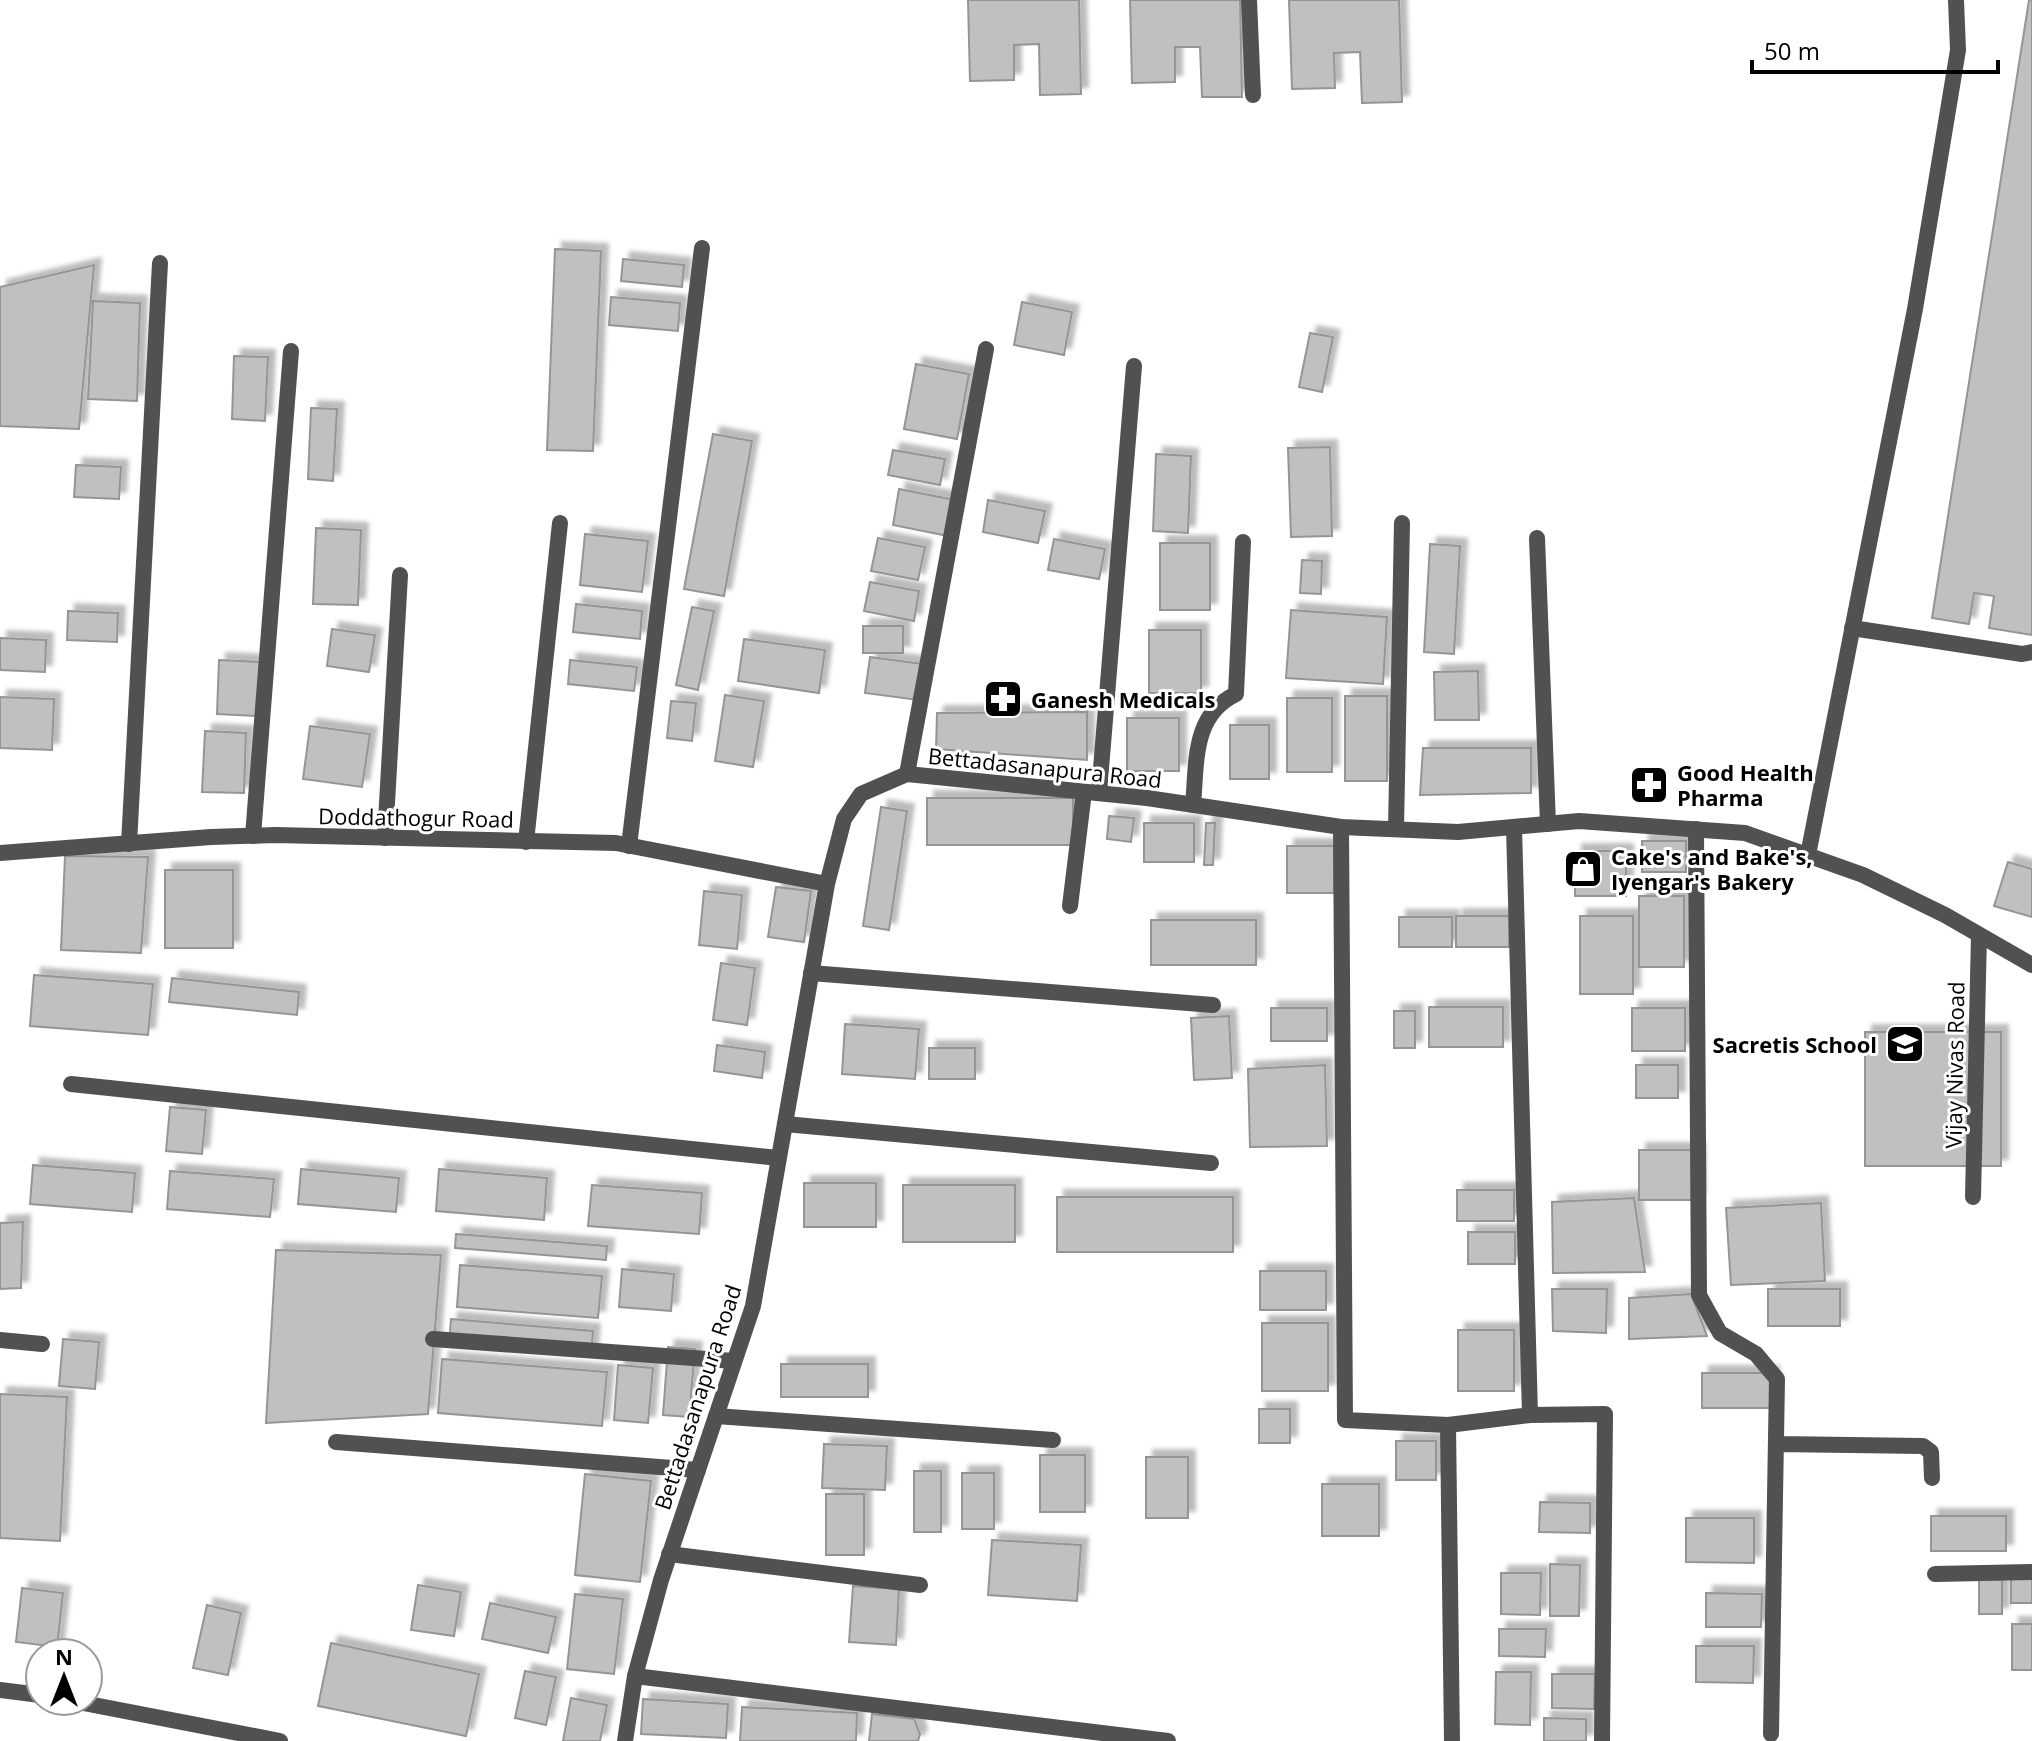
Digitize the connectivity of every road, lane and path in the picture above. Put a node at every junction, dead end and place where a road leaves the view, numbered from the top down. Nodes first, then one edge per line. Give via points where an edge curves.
1 (1249, 0) edge
2 (1956, 0) edge
3 (1253, 95) dead end
4 (702, 248) dead end
5 (160, 263) dead end
6 (986, 349) dead end
7 (291, 351) dead end
8 (1134, 366) dead end
9 (560, 523) dead end
10 (1402, 523) dead end
11 (1537, 538) dead end
12 (1243, 542) dead end
13 (400, 575) dead end
14 (1852, 628) junction
15 (2032, 652) edge
16 (907, 774) junction
17 (1092, 793) junction
18 (1193, 805) junction
19 (1548, 824) junction
20 (1341, 827) junction
21 (1514, 827) junction
22 (1396, 829) junction
23 (1696, 829) junction
24 (253, 836) junction
25 (385, 838) junction
26 (526, 842) junction
27 (129, 844) junction
28 (629, 846) junction
29 (0, 853) edge
30 (1808, 855) junction
31 (827, 884) junction
32 (1070, 906) dead end
33 (1979, 935) junction
34 (2032, 965) edge
35 (811, 973) junction
36 (1213, 1005) dead end
37 (71, 1084) dead end
38 (785, 1124) junction
39 (778, 1158) junction
40 (1211, 1163) dead end
41 (1973, 1197) dead end
42 (433, 1339) dead end
43 (0, 1340) edge
44 (42, 1344) dead end
45 (734, 1361) junction
46 (1530, 1415) junction
47 (716, 1416) junction
48 (1448, 1425) junction
49 (1053, 1440) dead end
50 (336, 1442) dead end
51 (1776, 1444) junction
52 (698, 1470) junction
53 (1932, 1478) dead end
54 (669, 1554) junction
55 (2032, 1572) edge
56 (1935, 1574) dead end
57 (920, 1585) dead end
58 (635, 1676) junction
59 (0, 1690) edge
60 (24, 1693) edge
61 (104, 1707) edge
62 (1771, 1734) dead end
63 (280, 1741) edge
64 (625, 1741) edge
65 (1168, 1741) edge
66 (1452, 1741) edge
67 (1602, 1741) edge

1 - 3 street
2 - 14 street via 1958,50 1915,309
4 - 28 street
5 - 27 street
6 - 16 street
7 - 24 street
8 - 17 street
9 - 26 street
10 - 22 street
11 - 19 street
12 - 18 street via 1236,694 1221,701 1201,730
13 - 25 street
14 - 15 street
14 - 30 street
16 - 17 street, Bettadasanapura Road
16 - 31 street, Bettadasanapura Road via 861,794 844,819
17 - 18 street, Bettadasanapura Road
17 - 32 street
18 - 20 street, Bettadasanapura Road
19 - 21 street, Bettadasanapura Road
19 - 23 street, Bettadasanapura Road via 1579,821
20 - 22 street, Bettadasanapura Road
20 - 48 street via 1345,1420
21 - 22 street, Bettadasanapura Road via 1458,832
21 - 46 street
23 - 30 street, Bettadasanapura Road via 1745,833
23 - 51 street via 1699,1295 1720,1333 1756,1354 1777,1379
24 - 25 street, Doddathogur Road
24 - 27 street, Doddathogur Road
25 - 26 street, Doddathogur Road
26 - 28 street, Doddathogur Road
27 - 29 street, Doddathogur Road
28 - 31 street, Doddathogur Road
30 - 33 street, Bettadasanapura Road via 1863,875
31 - 35 street, Bettadasanapura Road
33 - 34 street, Bettadasanapura Road
33 - 41 street, Vijay Nivas Road
35 - 36 street
35 - 38 street, Bettadasanapura Road
37 - 39 street
38 - 39 street, Bettadasanapura Road
38 - 40 street
39 - 45 street, Bettadasanapura Road via 753,1306
42 - 45 street
43 - 44 street
45 - 47 street, Bettadasanapura Road
46 - 48 street
46 - 67 street via 1605,1414
47 - 49 street
47 - 52 street, Bettadasanapura Road
48 - 66 street
50 - 52 street
51 - 53 street via 1923,1446 1931,1452
51 - 62 street
52 - 54 street, Bettadasanapura Road
54 - 57 street
54 - 58 street, Bettadasanapura Road
55 - 56 street
58 - 64 street, Bettadasanapura Road
58 - 65 street
59 - 60 street
61 - 63 street

